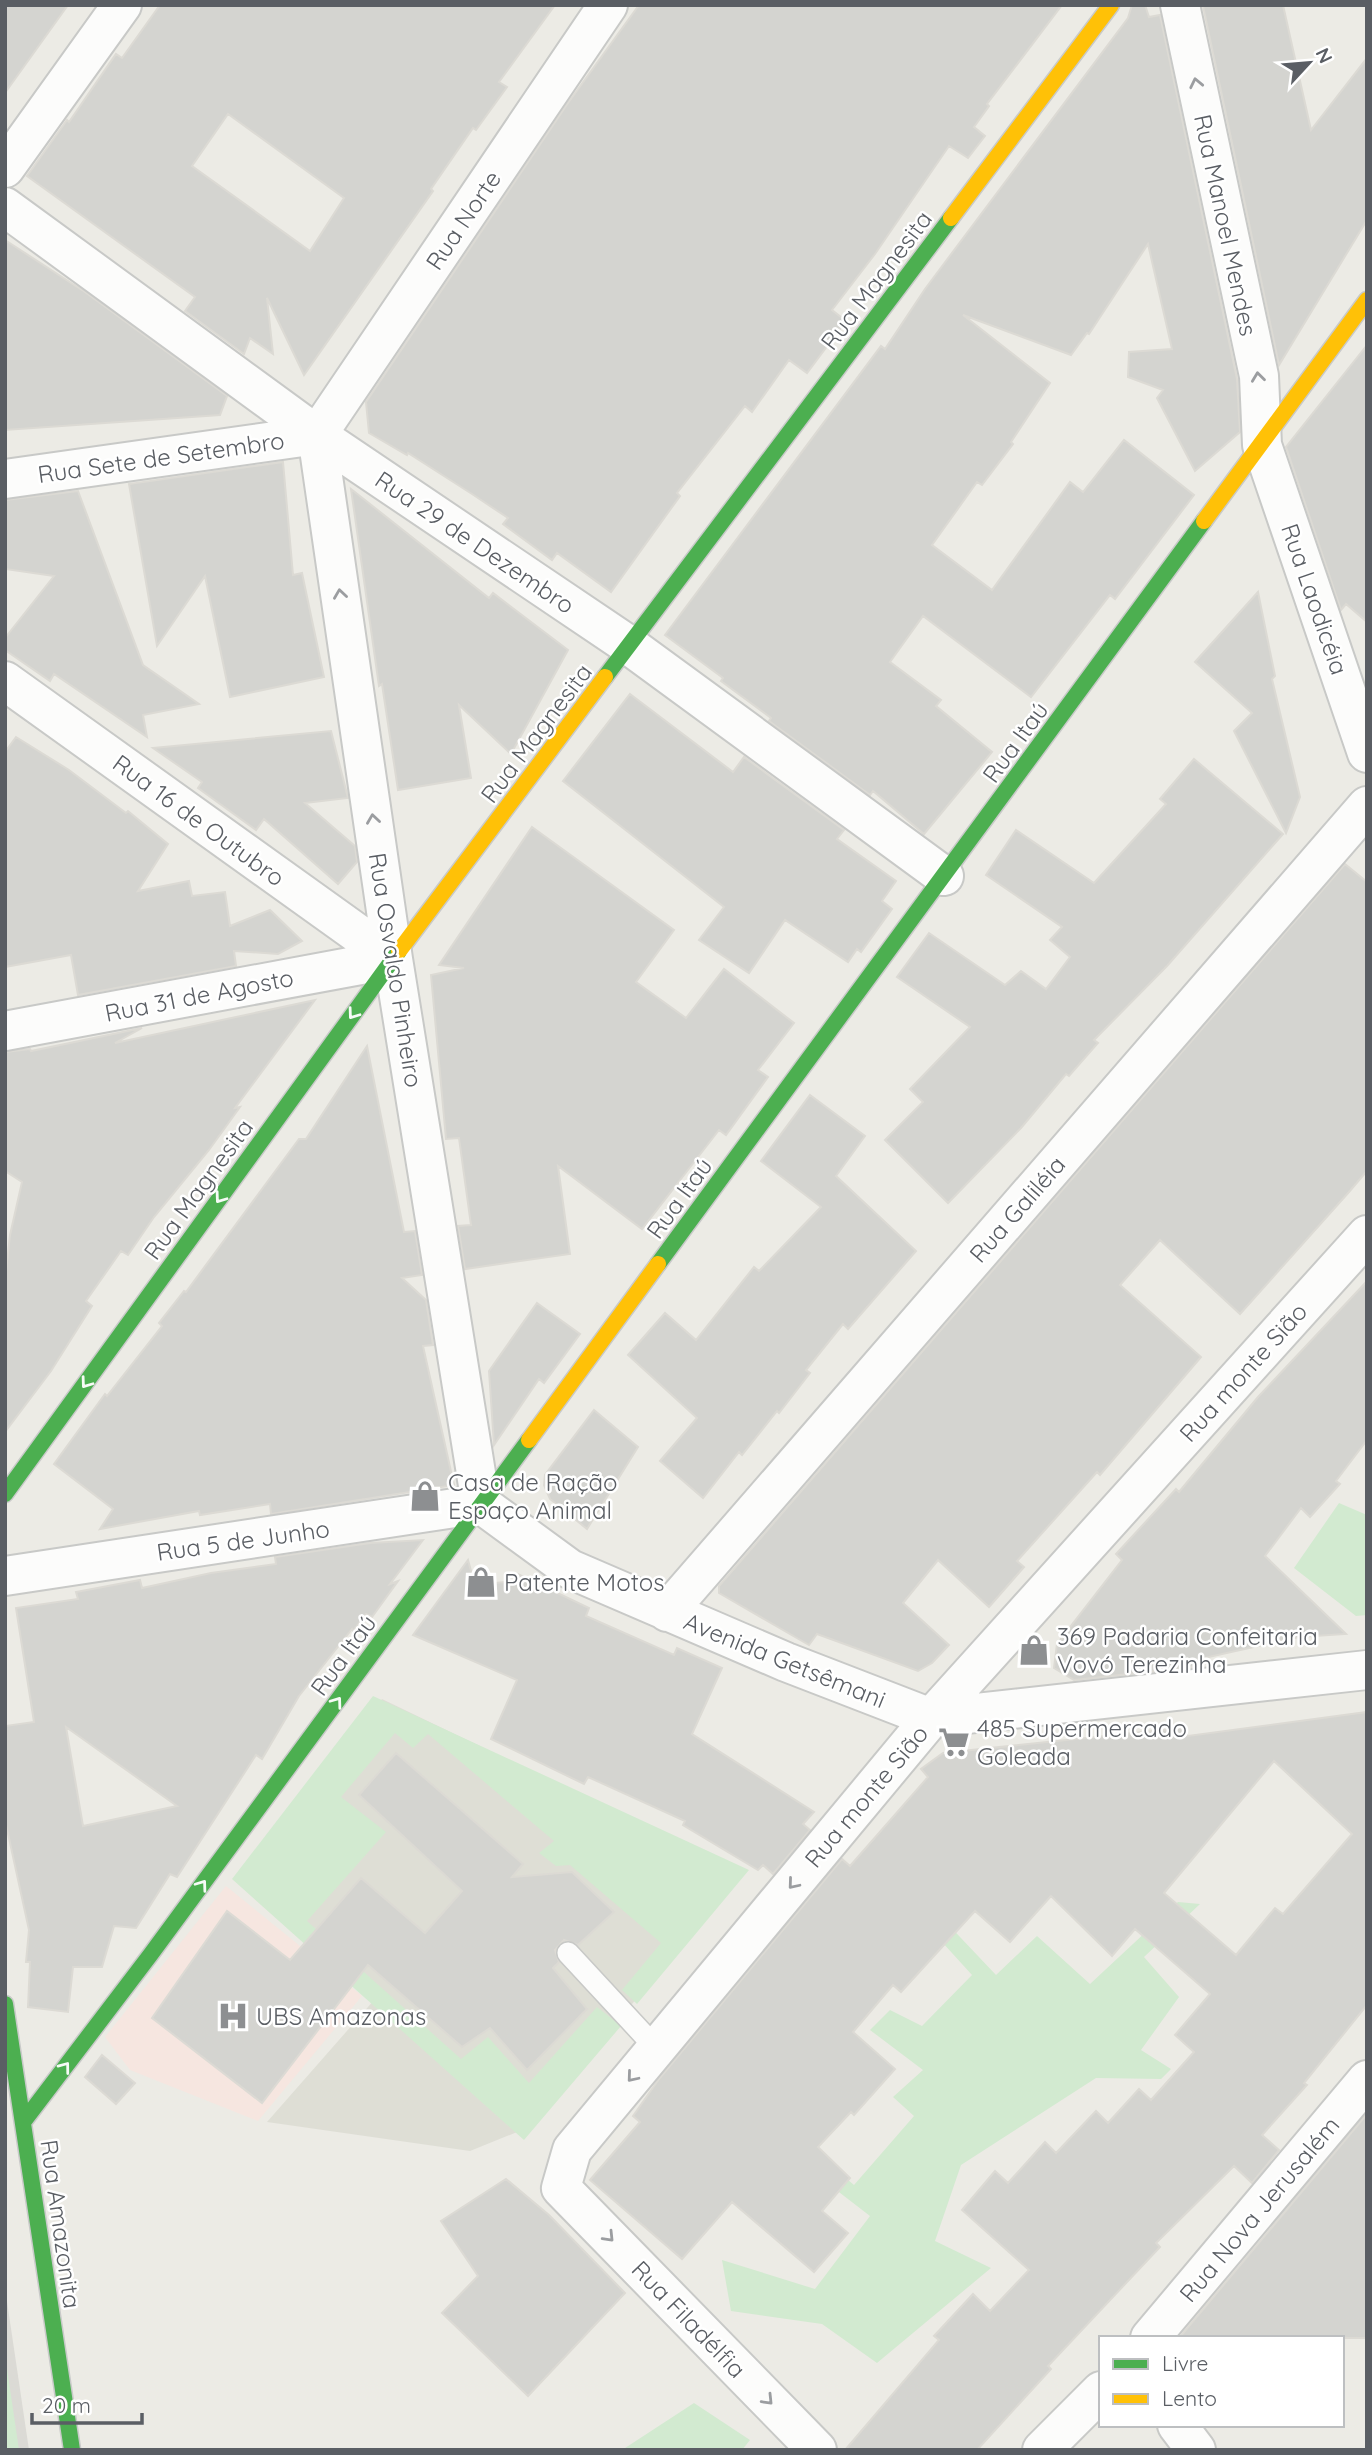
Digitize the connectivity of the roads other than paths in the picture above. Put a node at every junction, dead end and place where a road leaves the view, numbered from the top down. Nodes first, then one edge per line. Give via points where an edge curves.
1 (122, 5) edge
2 (608, 5) edge
3 (1111, 5) edge
4 (1180, 5) edge
5 (5, 168) edge
6 (5, 207) edge
7 (1367, 300) edge
8 (317, 435) junction
9 (1262, 445) junction
10 (5, 479) edge
11 (630, 646) junction
12 (5, 681) edge
13 (1367, 753) edge
14 (1367, 806) edge
15 (944, 876) junction
16 (393, 959) junction
17 (5, 1031) edge
18 (1367, 1234) edge
19 (5, 1494) edge
20 (481, 1504) junction
21 (5, 1576) edge
22 (667, 1612) junction
23 (1367, 1670) edge
24 (931, 1718) junction
25 (568, 1953) dead end
26 (5, 2004) edge
27 (656, 2048) junction
28 (1367, 2080) edge
29 (24, 2121) junction
30 (561, 2188) joint
31 (1152, 2336) edge
32 (1099, 2393) edge
33 (1179, 2427) edge
34 (72, 2450) edge
35 (817, 2450) edge
36 (1042, 2450) edge
37 (1196, 2450) edge

1 - 5 street
2 - 8 street, Rua Norte
3 - 11 street, Rua Magnesita
9 -> 4 street, Rua Manoel Mendes via 1259,376
6 - 8 street, Rua 29 de Dezembro
7 - 9 street, Rua Itaú
8 - 10 street, Rua Sete de Setembro
8 - 11 street, Rua 29 de Dezembro
16 -> 8 street, Rua Osvaldo Pinheiro
9 - 13 street, Rua Laodicéia
9 - 15 street, Rua Itaú
11 - 15 street, Rua 29 de Dezembro
11 - 16 street, Rua Magnesita
12 - 16 street, Rua 16 de Outubro
14 - 22 street, Rua Galiléia
15 - 20 street, Rua Itaú
16 - 17 street, Rua 31 de Agosto
16 -> 19 street, Rua Magnesita
16 - 20 street, Rua Osvaldo Pinheiro
18 - 24 street, Rua monte Sião
20 - 21 street, Rua 5 de Junho
20 - 22 street, Avenida Getsêmani via 570,1569
29 -> 20 street, Rua Itaú
22 - 24 street, Avenida Getsêmani
23 - 24 street, Avenida Getsêmani
24 -> 27 street, Rua monte Sião
25 - 27 lane
26 - 29 street, Rua Amazonita
27 -> 30 street, Rua monte Sião via 572,2150
28 - 31 street, Rua Nova Jerusalém
29 - 34 street, Rua Amazonita
30 -> 35 street, Rua Filadélfia
32 - 36 street
33 - 37 street

